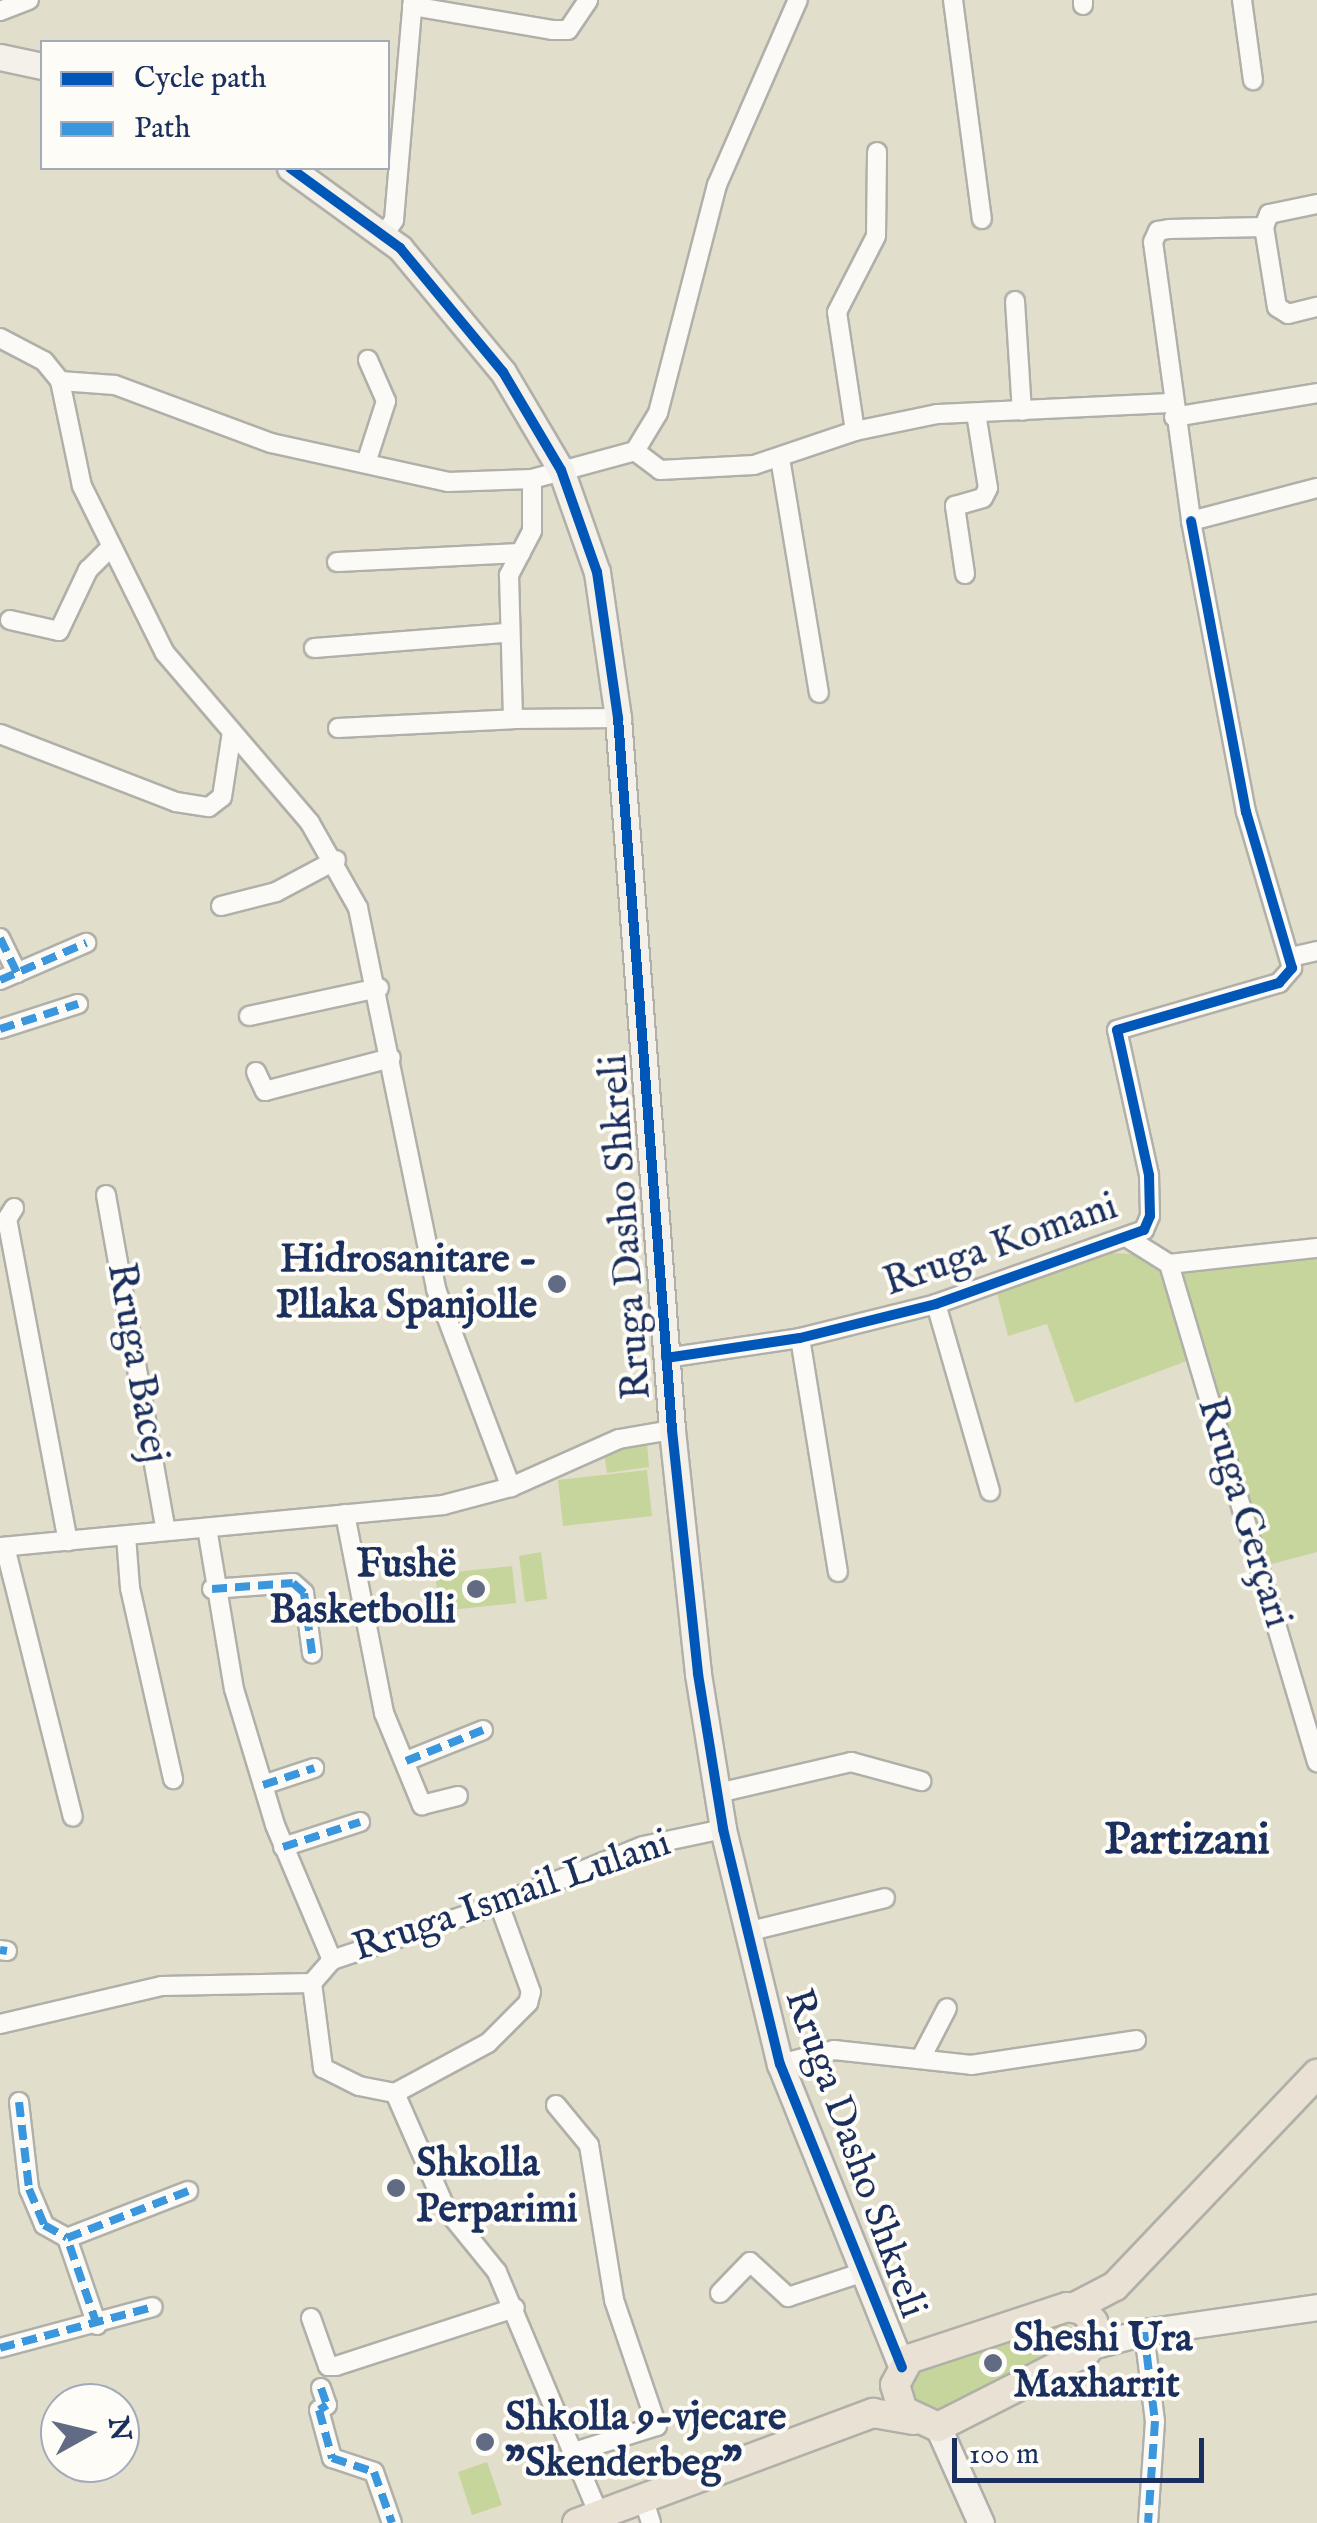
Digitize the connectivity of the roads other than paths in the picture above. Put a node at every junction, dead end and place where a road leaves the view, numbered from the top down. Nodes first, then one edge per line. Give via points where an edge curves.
1 (29, 0) edge
2 (588, 0) edge
3 (798, 0) edge
4 (953, 0) edge
5 (1242, 0) edge
6 (413, 3) edge
7 (0, 11) edge
8 (0, 57) edge
9 (40, 66) edge
10 (1252, 80) dead end
11 (877, 152) dead end
12 (293, 170) edge
13 (1317, 204) edge
14 (982, 219) dead end
15 (1264, 227) junction
16 (384, 236) junction
17 (1015, 301) dead end
18 (1317, 307) edge
19 (0, 338) edge
20 (368, 360) dead end
21 (60, 381) junction
22 (1317, 393) edge
23 (1173, 410) junction
24 (1022, 411) junction
25 (976, 413) junction
26 (854, 431) junction
27 (635, 451) junction
28 (780, 458) junction
29 (367, 460) junction
30 (561, 470) junction
31 (532, 479) junction
32 (1317, 488) edge
33 (1191, 521) junction
34 (110, 548) junction
35 (521, 553) junction
36 (337, 562) dead end
37 (966, 574) dead end
38 (10, 620) dead end
39 (506, 633) junction
40 (314, 648) dead end
41 (819, 693) dead end
42 (618, 718) junction
43 (513, 719) junction
44 (338, 728) dead end
45 (232, 732) junction
46 (0, 734) edge
47 (336, 860) junction
48 (221, 906) dead end
49 (0, 938) edge
50 (86, 942) dead end
51 (1317, 951) edge
52 (1290, 957) junction
53 (8, 976) edge
54 (379, 988) junction
55 (78, 1004) dead end
56 (248, 1016) dead end
57 (0, 1029) edge
58 (391, 1058) junction
59 (256, 1072) dead end
60 (106, 1195) dead end
61 (14, 1208) dead end
62 (1129, 1239) junction
63 (1317, 1248) edge
64 (1168, 1264) junction
65 (936, 1304) junction
66 (800, 1338) junction
67 (666, 1358) junction
68 (672, 1430) junction
69 (510, 1487) junction
70 (990, 1492) dead end
71 (345, 1514) junction
72 (207, 1528) junction
73 (166, 1532) junction
74 (126, 1536) junction
75 (68, 1541) junction
76 (2, 1547) edge
77 (838, 1572) dead end
78 (212, 1588) junction
79 (312, 1653) dead end
80 (483, 1730) dead end
81 (406, 1761) junction
82 (1317, 1762) edge
83 (314, 1768) dead end
84 (173, 1779) dead end
85 (921, 1781) dead end
86 (263, 1784) junction
87 (718, 1794) junction
88 (458, 1796) dead end
89 (73, 1816) dead end
90 (360, 1822) dead end
91 (723, 1829) junction
92 (284, 1848) junction
93 (885, 1898) dead end
94 (499, 1904) junction
95 (746, 1932) junction
96 (332, 1960) junction
97 (312, 1983) junction
98 (947, 2008) dead end
99 (0, 2024) edge
100 (1136, 2040) dead end
101 (921, 2058) junction
102 (780, 2064) junction
103 (1317, 2074) edge
104 (396, 2094) junction
105 (19, 2102) dead end
106 (556, 2105) dead end
107 (188, 2191) dead end
108 (67, 2238) junction
109 (864, 2272) junction
110 (1115, 2286) junction
111 (720, 2292) dead end
112 (1075, 2307) junction
113 (1317, 2307) edge
114 (154, 2308) dead end
115 (515, 2308) junction
116 (311, 2318) dead end
117 (97, 2325) junction
118 (1144, 2332) junction
119 (1094, 2342) junction
120 (0, 2348) edge
121 (900, 2369) junction
122 (321, 2388) dead end
123 (874, 2413) junction
124 (925, 2424) junction
125 (570, 2453) junction
126 (647, 2510) edge
127 (588, 2519) edge
128 (392, 2523) edge
129 (981, 2523) edge
130 (1148, 2523) edge

1 - 7 street
2 - 6 street via 568,30
3 - 27 street via 716,185 652,431
4 - 14 street
5 - 10 street
6 - 16 street via 394,220
8 - 9 main road
11 - 26 street via 876,236 837,312
12 - 16 main road, Rruga Dasho Shkreli
13 - 15 street via 1269,214
15 - 18 street via 1278,307 1288,314
15 - 23 street via 1158,231 1154,259
16 - 30 main road, Rruga Dasho Shkreli via 504,372
17 - 24 street
19 - 21 street via 44,361
20 - 29 street via 386,400
21 - 29 street via 115,385 270,443
21 - 34 street via 82,486
22 - 23 street
23 - 24 street
23 - 33 street
24 - 25 street
25 - 26 street
25 - 37 street via 988,488 982,498 955,506
26 - 28 street
27 - 28 street via 660,470
27 - 30 street
28 - 41 street
29 - 31 street via 448,482
30 - 31 street
30 - 42 main road, Rruga Dasho Shkreli via 597,572
31 - 35 street via 532,531
32 - 33 street
33 - 52 street via 1246,812
34 - 38 street via 88,570 59,631
34 - 45 street via 165,652
35 - 36 street
35 - 39 street via 509,574
39 - 40 street
39 - 43 street
42 - 43 street
42 - 67 main road, Rruga Dasho Shkreli
43 - 44 street
45 - 46 street via 222,797 209,807 176,802
45 - 47 street
47 - 48 street via 276,892
47 - 54 street via 358,908
49 - 53 street
50 - 53 street
51 - 52 street
52 - 62 street, Rruga Komani via 1292,968 1279,984 1117,1030 1151,1194 1144,1230
54 - 56 street
54 - 58 street
55 - 57 street
58 - 59 street via 265,1090
58 - 69 street via 436,1289
60 - 73 street, Rruga Bacej
61 - 75 street via 7,1219
62 - 64 street, Rruga Komani
62 - 65 street, Rruga Komani
63 - 64 street, Rruga Komani
64 - 82 street, Rruga Gerçari
65 - 66 street, Rruga Komani
65 - 70 street, Rruga Komani
66 - 67 street, Rruga Komani
66 - 77 street
67 - 68 main road, Rruga Dasho Shkreli
68 - 69 street via 620,1438
68 - 87 main road, Rruga Dasho Shkreli
69 - 71 street via 443,1504
71 - 72 street
71 - 81 street via 375,1684
72 - 73 street
72 - 78 street
73 - 74 street
74 - 75 street
74 - 84 street via 130,1588
75 - 76 street
76 - 89 street
78 - 79 street via 293,1583 304,1593
78 - 86 street
80 - 81 street
81 - 88 street via 422,1806
83 - 86 street
85 - 87 street via 852,1762
86 - 92 street
87 - 91 main road, Rruga Dasho Shkreli
90 - 92 street
91 - 94 street, Rruga Ismail Lulani via 643,1846
91 - 95 main road, Rruga Dasho Shkreli
92 - 96 street
93 - 95 street
94 - 96 street, Rruga Ismail Lulani
94 - 104 street via 531,1992 528,2003 488,2042
95 - 102 main road, Rruga Dasho Shkreli
96 - 97 street, Rruga Ismail Lulani
97 - 99 street, Rruga Ismail Lulani via 162,1986
97 - 104 street, Rruga Ismail Lulani via 323,2068
98 - 101 street
100 - 101 street via 971,2065
101 - 102 street via 834,2050
102 - 109 main road, Rruga Dasho Shkreli
103 - 110 main road
104 - 115 street via 446,2209 487,2256
105 - 108 street via 29,2189 44,2225
106 - 125 street via 589,2145 614,2300 657,2426
107 - 108 street
108 - 117 street
109 - 111 street, Rruga Dasho Shkreli via 788,2297 750,2262
109 - 121 main road, Rruga Dasho Shkreli
110 - 112 main road
110 - 119 main road
112 - 119 main road via 1094,2322
112 - 121 main road via 917,2355
113 - 118 main road
114 - 117 street
115 - 116 street via 336,2366 328,2366
115 - 125 street
117 - 120 street
118 - 119 main road
118 - 130 street via 1156,2421
119 - 124 main road
121 - 123 main road
121 - 124 main road via 897,2398
122 - 128 street via 327,2405 319,2410 332,2458 374,2472
123 - 124 main road
123 - 126 main road
124 - 129 main road
125 - 127 street
126 - 127 main road

